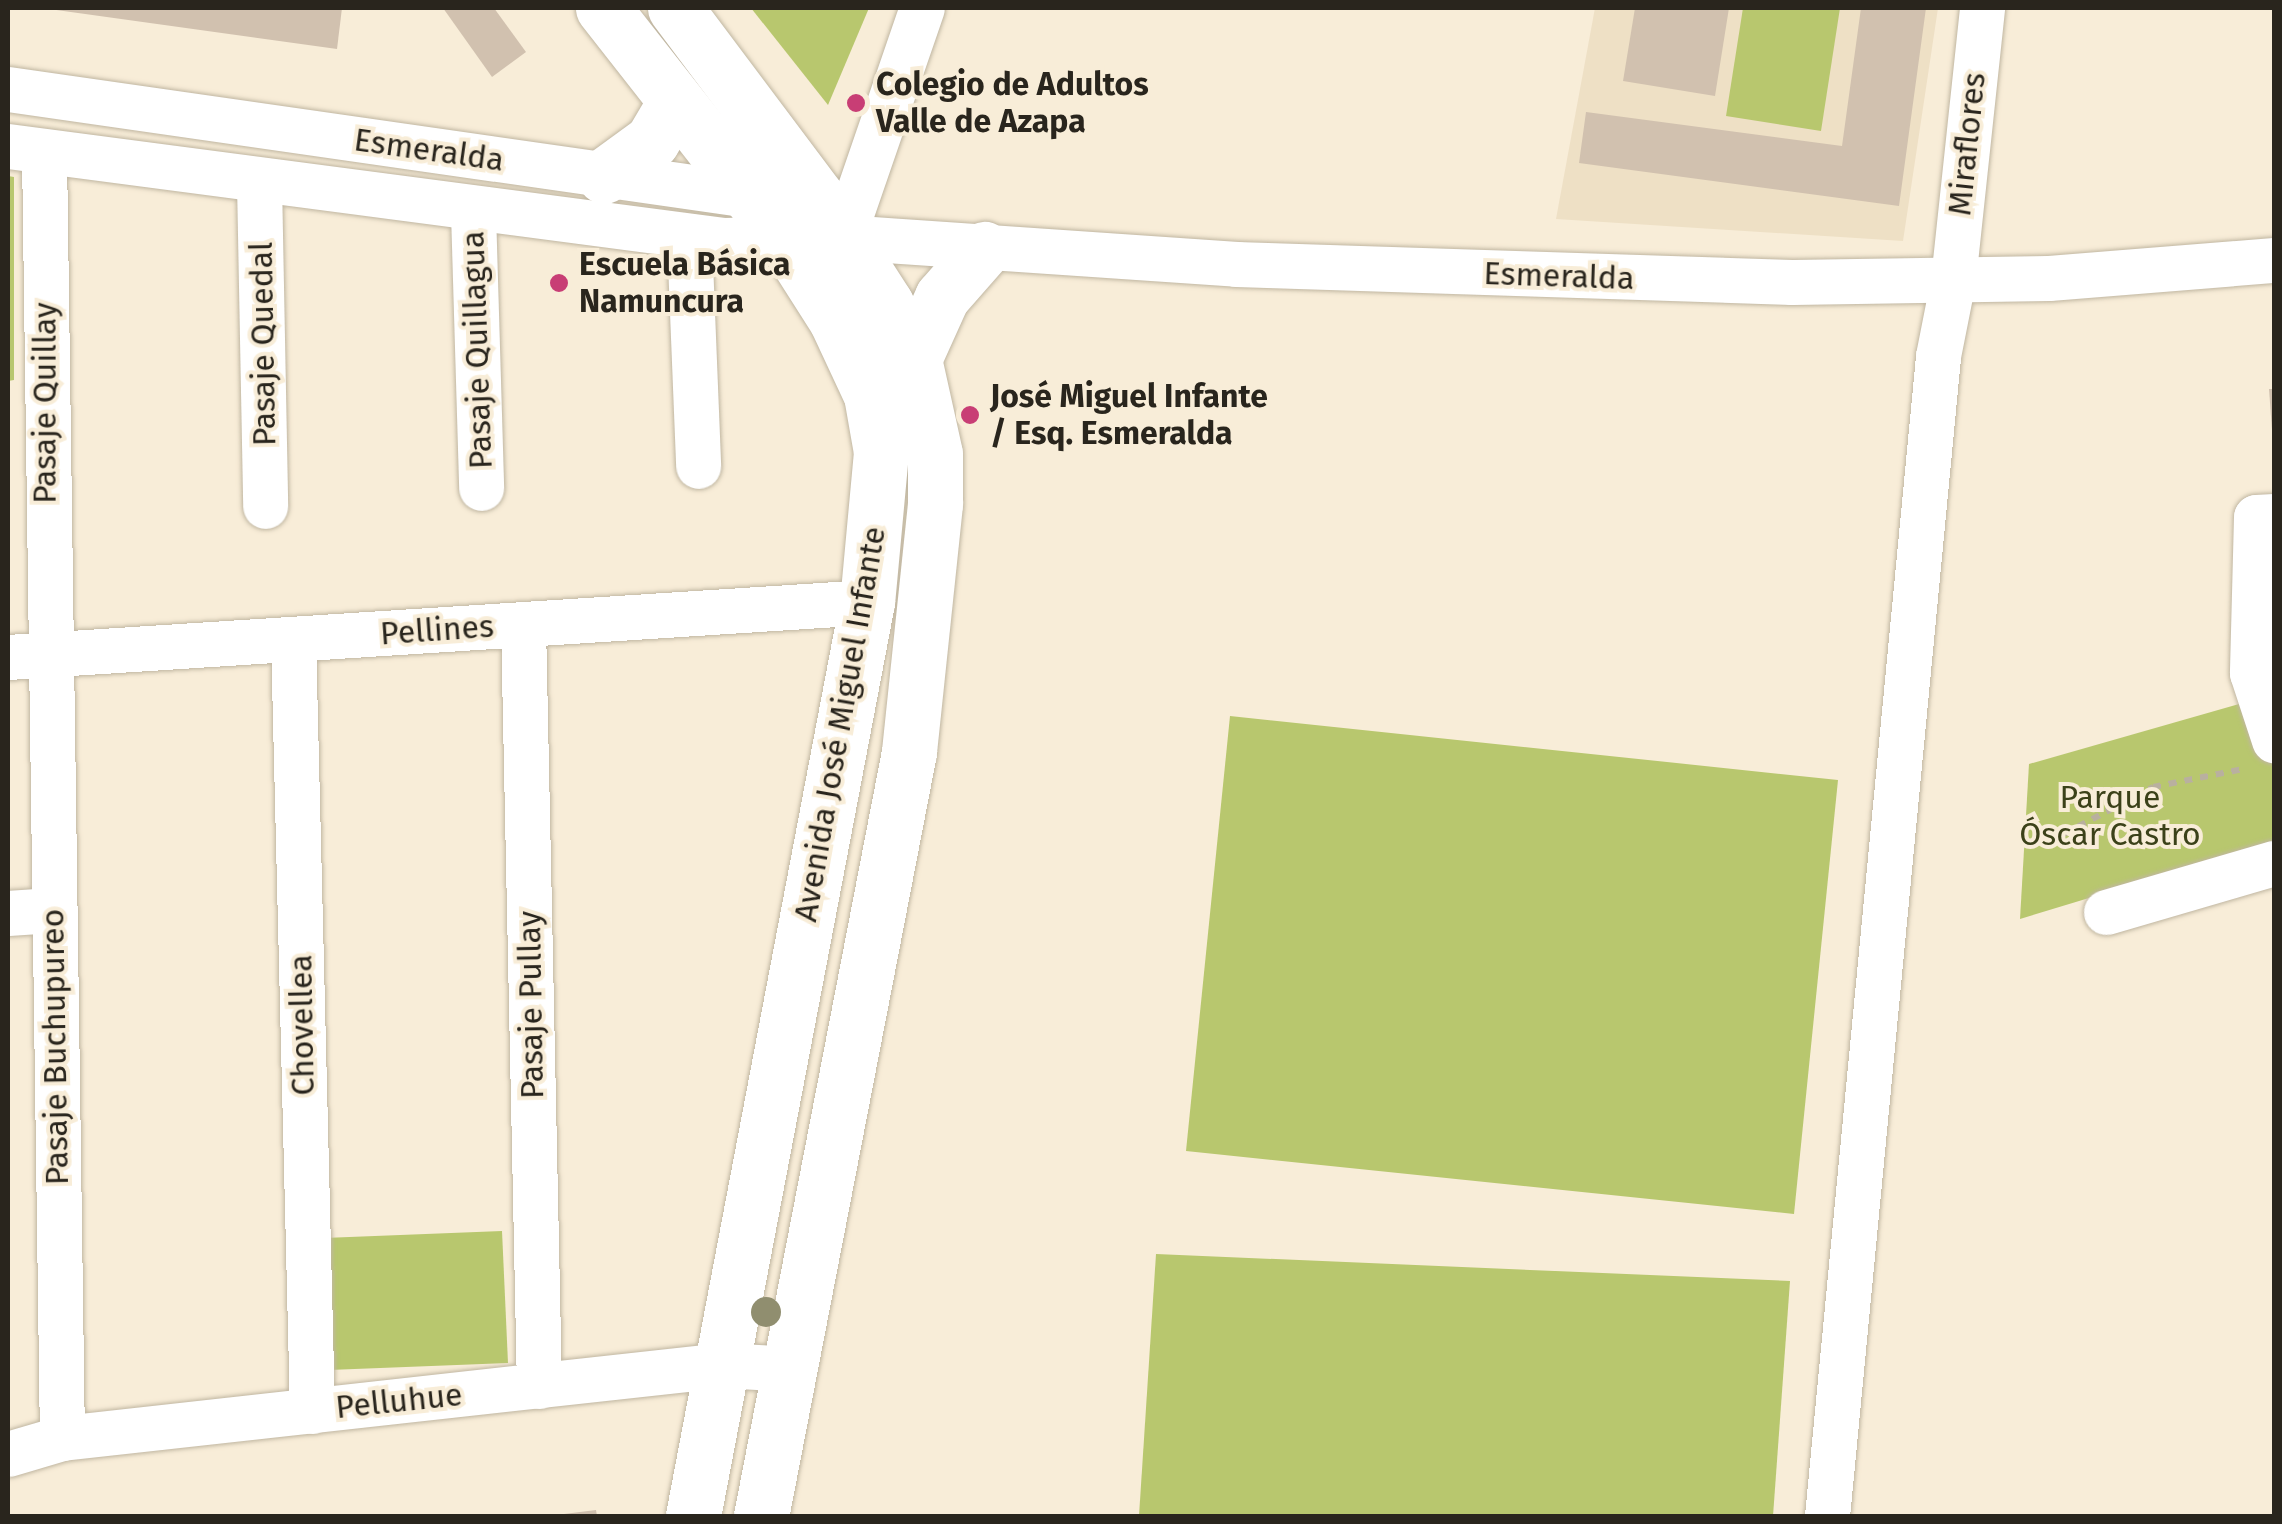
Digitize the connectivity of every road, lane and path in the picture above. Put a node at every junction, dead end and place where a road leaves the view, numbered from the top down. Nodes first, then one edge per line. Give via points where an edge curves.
1 (603, 8) edge
2 (676, 8) edge
3 (922, 8) edge
4 (1982, 8) edge
5 (8, 89) edge
6 (675, 102) junction
7 (26, 149) edge
8 (604, 176) junction
9 (259, 182) junction
10 (748, 195) junction
11 (473, 212) junction
12 (689, 238) junction
13 (843, 238) junction
14 (788, 244) junction
15 (984, 249) junction
16 (2274, 260) edge
17 (1954, 280) junction
18 (914, 359) junction
19 (26, 409) edge
20 (698, 466) dead end
21 (480, 488) dead end
22 (266, 506) dead end
23 (2274, 516) edge
24 (866, 602) junction
25 (524, 624) junction
26 (293, 639) junction
27 (27, 656) edge
28 (2266, 754) edge
29 (2064, 834) dead end
30 (2274, 864) edge
31 (52, 910) junction
32 (8, 912) edge
33 (2106, 912) dead end
34 (722, 1366) junction
35 (793, 1370) junction
36 (538, 1386) junction
37 (312, 1411) junction
38 (62, 1438) junction
39 (8, 1454) edge
40 (693, 1516) edge
41 (762, 1516) edge
42 (1827, 1516) edge

1 - 6 main road, Avenida José Miguel Infante
2 - 13 main road, Avenida José Miguel Infante
3 - 13 street
4 - 17 street, Miraflores
5 - 8 street, Esmeralda
6 - 8 main road via 652,141
6 - 10 main road, Avenida José Miguel Infante
7 - 9 street, Esmeralda
7 - 19 street, Pasaje Quillay
8 - 10 street, Esmeralda
9 - 11 street, Esmeralda
9 - 22 street, Pasaje Quedal
10 - 13 street, Esmeralda
10 - 14 main road, Avenida José Miguel Infante
11 - 12 street, Esmeralda
11 - 21 street, Pasaje Quillagua
12 - 14 street, Esmeralda
12 - 20 street
13 - 14 street, Esmeralda
13 - 15 street, Esmeralda
13 - 18 main road, Avenida José Miguel Infante
14 - 24 main road, Avenida José Miguel Infante via 856,356 871,395 880,482
15 - 17 street, Esmeralda via 1489,274
15 - 18 main road via 942,297
16 - 17 street, Esmeralda
17 - 42 street, Miraflores via 1938,356
18 - 35 main road, Avenida José Miguel Infante via 935,454 920,666
19 - 27 street, Pasaje Quillay
23 - 28 street via 2256,517 2252,673
24 - 25 street, Pellines
24 - 34 main road, Avenida José Miguel Infante
25 - 26 street, Pellines
25 - 36 street, Pasaje Pullay
26 - 27 street, Pellines
26 - 37 street, Chovellea
27 - 31 street, Pasaje Buchupureo
28 - 29 path via 2154,787
30 - 33 street
31 - 32 street
31 - 38 street, Pasaje Buchupureo
34 - 35 street, Pelluhue
34 - 36 street, Pelluhue
34 - 40 main road, Avenida José Miguel Infante
35 - 41 main road, Avenida José Miguel Infante
36 - 37 street, Pelluhue
37 - 38 street, Pelluhue
38 - 39 street, Pelluhue

